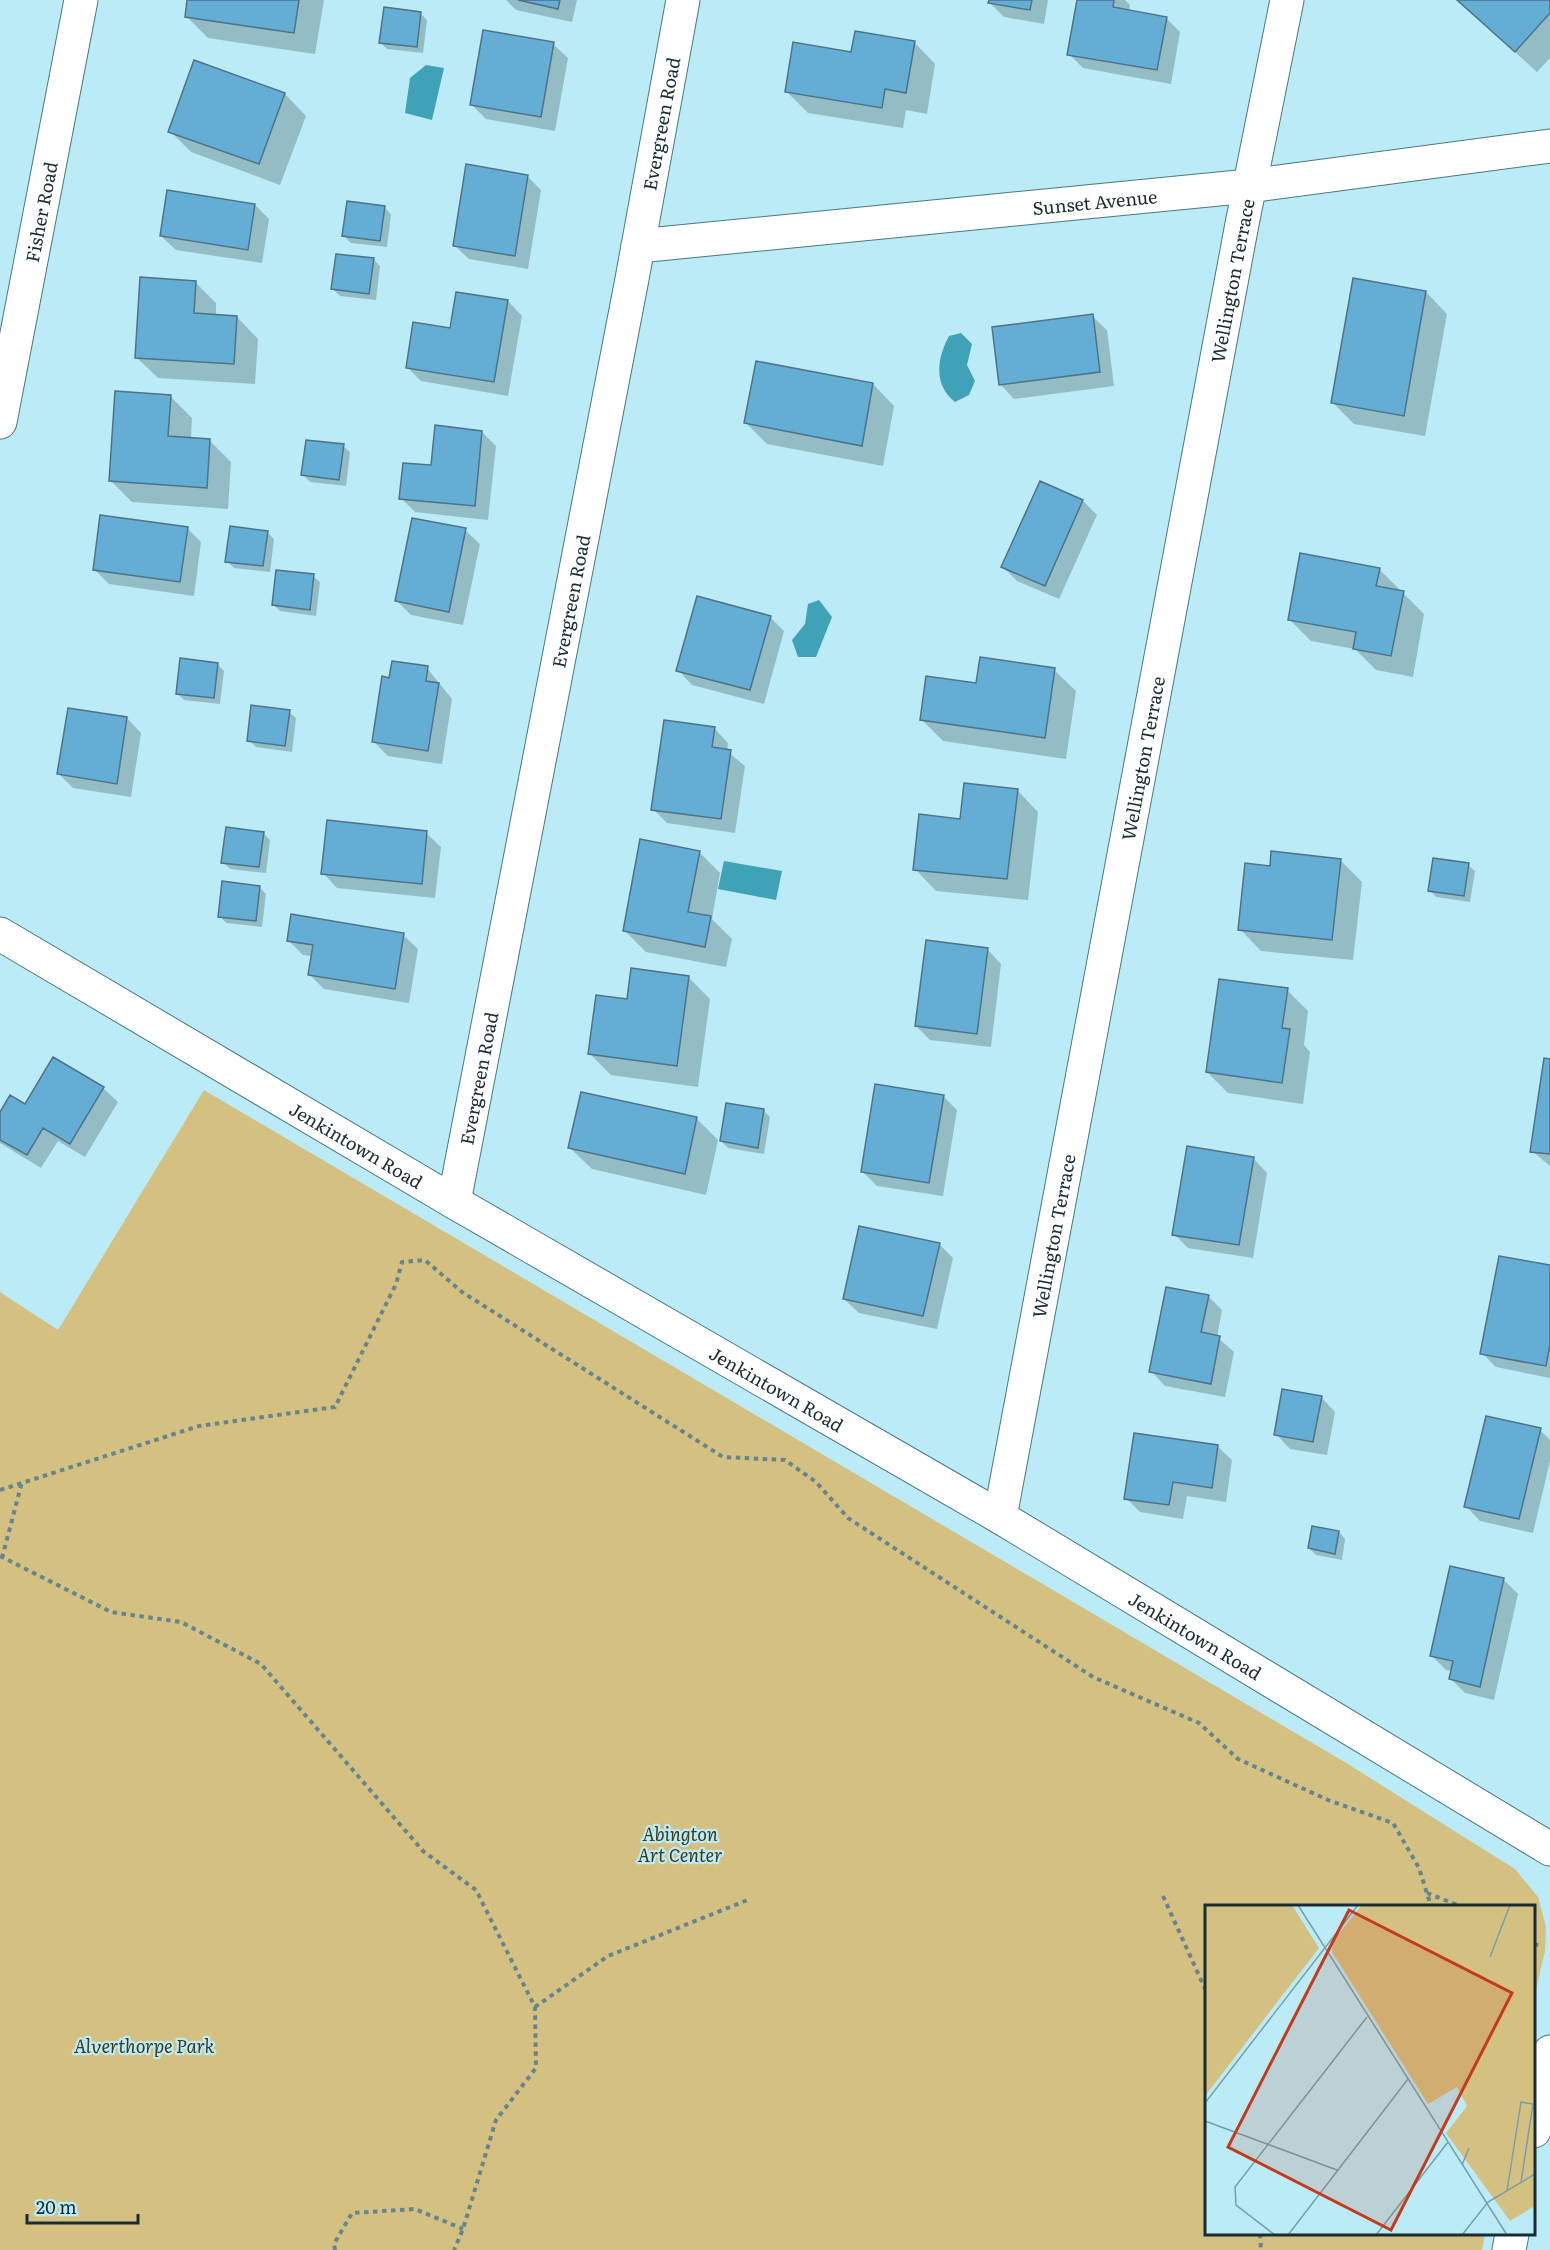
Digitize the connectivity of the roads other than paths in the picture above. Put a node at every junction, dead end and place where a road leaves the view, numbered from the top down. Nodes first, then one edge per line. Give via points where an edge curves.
1 (81, 0) edge
2 (682, 0) edge
3 (1287, 0) edge
4 (1550, 146) edge
5 (1250, 186) junction
6 (638, 246) junction
7 (0, 422) edge
8 (0, 934) edge
9 (454, 1202) junction
10 (1000, 1517) junction
11 (1550, 1849) edge
12 (1550, 2052) edge
13 (1535, 2122) edge
14 (1512, 2235) edge
15 (1509, 2250) edge

1 - 7 street, Fisher Road
2 - 6 street, Evergreen Road
3 - 5 street, Wellington Terrace
4 - 5 street, Sunset Avenue
5 - 6 street, Sunset Avenue
5 - 10 street, Wellington Terrace
6 - 9 street, Evergreen Road
8 - 9 street, Jenkintown Road
9 - 10 street, Jenkintown Road
10 - 11 street, Jenkintown Road
12 - 13 street
14 - 15 street

